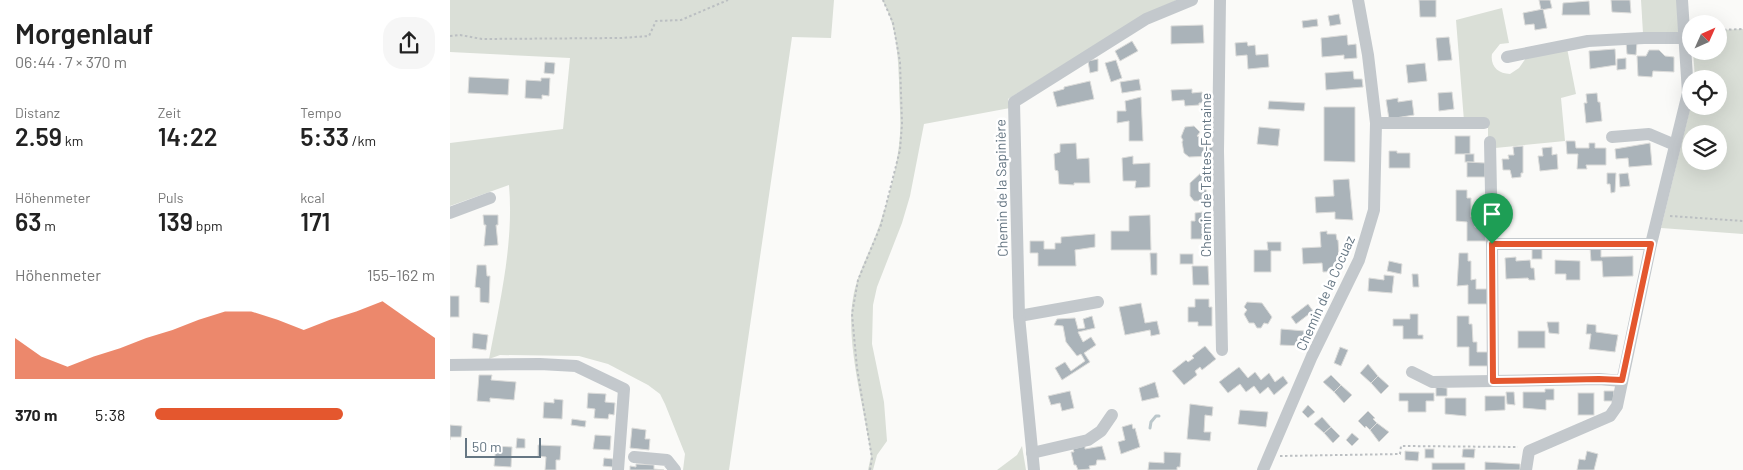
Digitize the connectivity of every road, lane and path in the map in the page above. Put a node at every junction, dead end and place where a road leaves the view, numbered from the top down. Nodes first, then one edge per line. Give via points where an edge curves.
1 (728, 0) edge
2 (883, 0) edge
3 (1192, 0) edge
4 (1220, 0) edge
5 (1358, 0) edge
6 (1682, 0) edge
7 (1683, 15) edge
8 (1743, 29) edge
9 (1728, 30) edge
10 (450, 36) edge
11 (1682, 38) edge
12 (1507, 57) dead end
13 (1687, 60) edge
14 (1376, 123) junction
15 (1484, 123) dead end
16 (1612, 137) dead end
17 (1490, 142) dead end
18 (1675, 145) junction
19 (490, 198) dead end
20 (450, 213) edge
21 (1658, 216) junction
22 (1743, 221) edge
23 (1492, 244) junction
24 (1651, 244) junction
25 (1098, 302) dead end
26 (1019, 316) junction
27 (1222, 350) dead end
28 (450, 365) edge
29 (1412, 372) dead end
30 (1622, 380) junction
31 (1493, 381) junction
32 (1112, 415) dead end
33 (1524, 449) junction
34 (1032, 453) junction
35 (634, 456) dead end
36 (1270, 456) junction
37 (618, 470) edge
38 (675, 470) edge
39 (870, 470) edge
40 (1034, 470) edge
41 (1263, 470) edge
42 (1526, 470) edge

1 - 10 path via 681,20 656,21 649,36 482,39
2 - 39 path via 893,23 900,62 902,124 897,168 881,225 858,280 852,314 859,383 872,458
3 - 26 street, Chemin de la Sapinière via 1146,19 1014,102
4 - 27 street, Chemin de Tattes-Fontaine via 1218,150
5 - 14 street, Chemin de la Cocuaz
6 - 7 street
8 - 9 path
11 - 12 street via 1588,41
13 - 18 street via 1689,86
14 - 15 street
14 - 36 street, Chemin de la Cocuaz via 1374,210 1363,250 1312,356
16 - 18 street via 1649,134
17 - 23 street
18 - 21 street
19 - 20 street
21 - 22 path
21 - 24 street
23 - 24 street
23 - 31 street
24 - 30 street
25 - 26 street
26 - 34 street, Chemin de la Sapinière
28 - 37 street via 576,366 624,389
29 - 31 street via 1432,382
30 - 31 street
30 - 33 street via 1617,406 1610,416
32 - 34 street via 1088,440
33 - 36 path via 1401,446 1400,454
33 - 42 street
34 - 40 street, Chemin de la Sapinière
35 - 38 street via 667,460
36 - 41 street, Chemin de la Cocuaz

